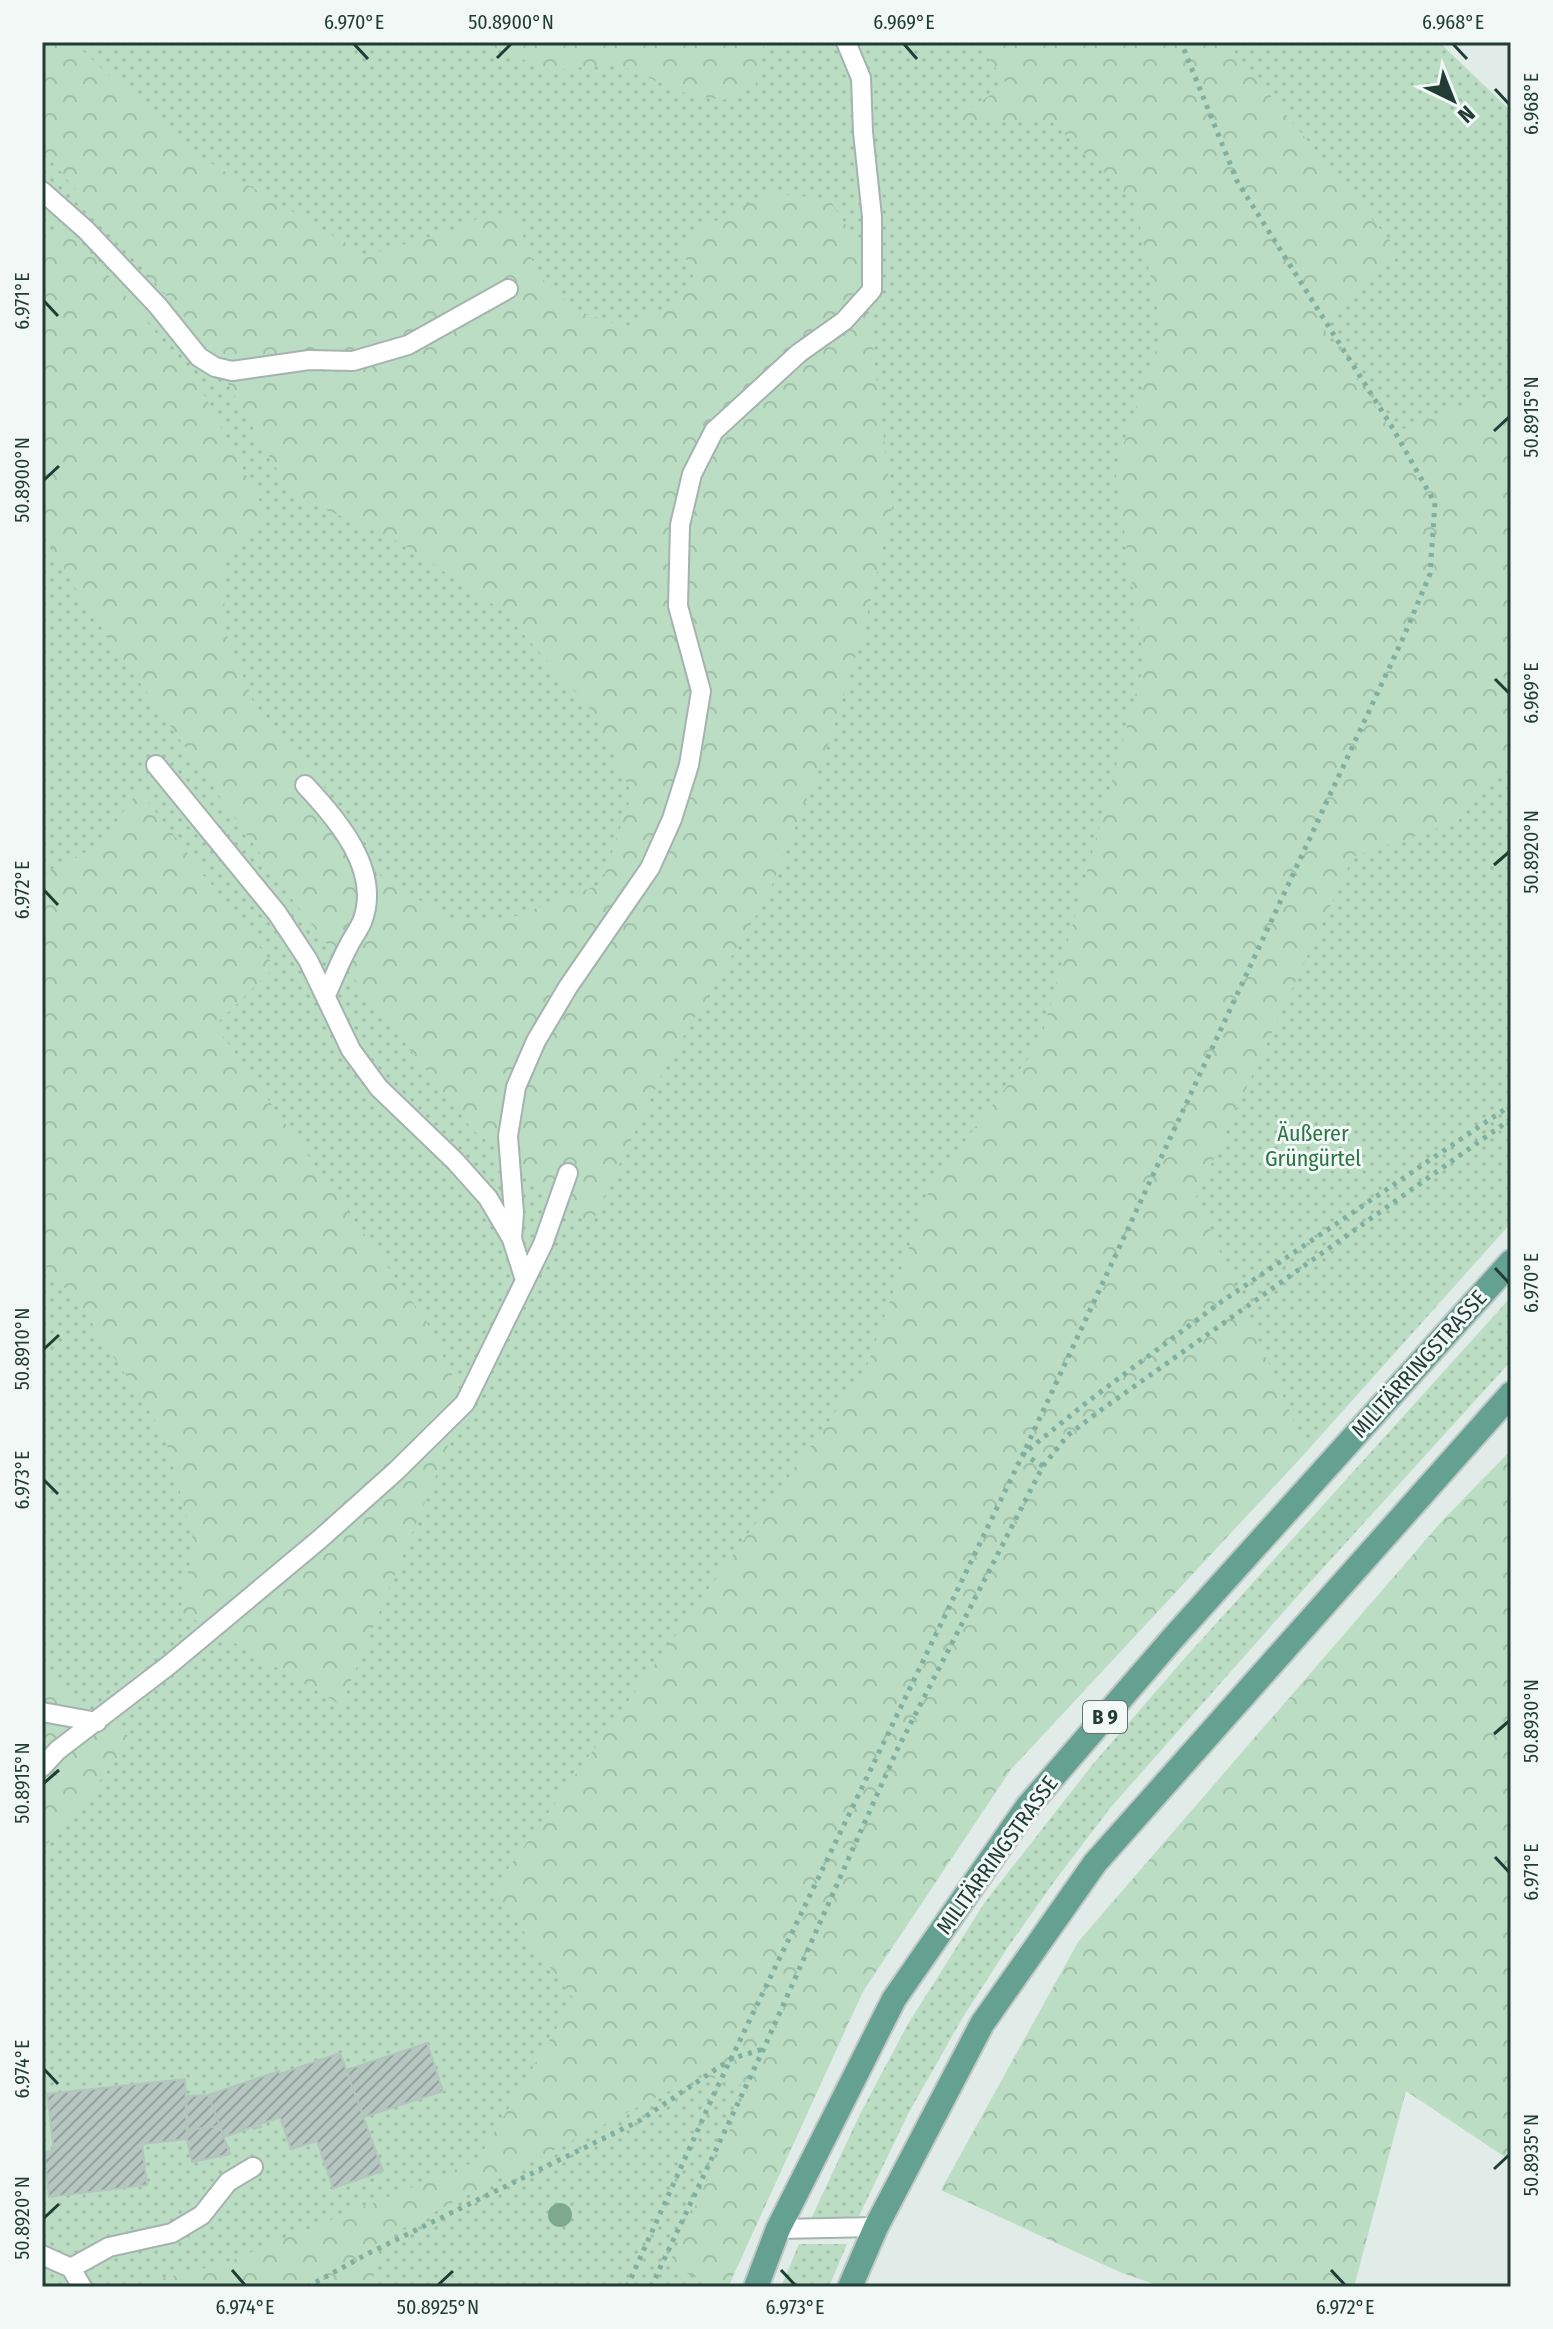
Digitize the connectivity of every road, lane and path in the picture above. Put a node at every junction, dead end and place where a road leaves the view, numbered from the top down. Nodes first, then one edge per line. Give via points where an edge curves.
1 (846, 42) edge
2 (1181, 42) edge
3 (42, 191) edge
4 (508, 289) dead end
5 (156, 765) dead end
6 (305, 785) dead end
7 (326, 995) junction
8 (1511, 1105) edge
9 (1511, 1119) edge
10 (568, 1173) dead end
11 (512, 1239) junction
12 (1511, 1262) edge
13 (525, 1280) junction
14 (1511, 1394) edge
15 (1023, 1454) junction
16 (1043, 1466) junction
17 (42, 1712) edge
18 (97, 1722) junction
19 (42, 1767) edge
20 (764, 2048) junction
21 (731, 2059) junction
22 (253, 2167) dead end
23 (876, 2227) junction
24 (778, 2229) junction
25 (42, 2255) edge
26 (71, 2268) junction
27 (82, 2287) edge
28 (307, 2287) edge
29 (627, 2287) edge
30 (651, 2287) edge
31 (756, 2287) edge
32 (850, 2287) edge

1 - 11 lane via 861,78 872,290 844,321 799,353 714,431 692,474 680,525 678,606 701,691 689,765 650,868 568,987 516,1087 508,1136
2 - 15 path via 1237,181 1435,503 1430,574
3 - 4 lane via 158,306 199,357 232,371 309,360 353,361 408,345
5 - 7 lane via 277,913
6 - 7 lane via 350,841 368,895 362,921
7 - 11 lane via 351,1050 379,1088 480,1188
8 - 15 path via 1221,1302
9 - 16 path via 1101,1410 1068,1435
10 - 13 lane
11 - 13 lane
12 - 24 main road, MILITÄRRINGSTRASSE / B 9 via 1028,1806 894,1999
13 - 18 lane via 465,1403 320,1539
14 - 23 main road via 1095,1863 982,2024
15 - 16 path
15 - 21 path
16 - 20 path via 897,1750
17 - 18 lane
18 - 19 lane
20 - 21 path
20 - 30 path
21 - 28 path via 639,2121
21 - 29 path
22 - 26 lane via 228,2182 202,2215 172,2233 109,2247
23 - 24 lane
23 - 32 main road
24 - 31 main road, MILITÄRRINGSTRASSE / B 9
25 - 26 lane
26 - 27 lane

